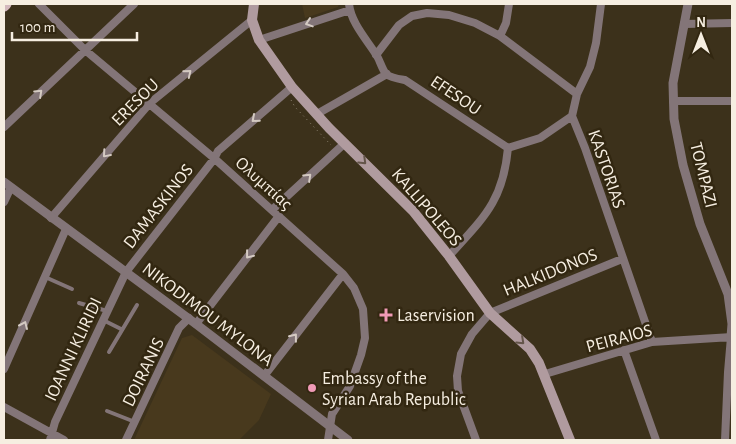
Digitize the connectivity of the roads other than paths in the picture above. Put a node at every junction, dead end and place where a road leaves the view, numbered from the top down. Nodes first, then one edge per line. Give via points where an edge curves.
1 (39, 4) edge
2 (134, 4) edge
3 (254, 4) edge
4 (509, 4) edge
5 (601, 4) edge
6 (688, 4) edge
7 (350, 7) edge
8 (252, 20) junction
9 (732, 23) edge
10 (684, 24) junction
11 (500, 36) junction
12 (259, 40) junction
13 (85, 50) junction
14 (376, 55) junction
15 (386, 74) junction
16 (291, 92) junction
17 (577, 94) junction
18 (673, 100) junction
19 (732, 101) edge
20 (150, 103) junction
21 (317, 114) junction
22 (572, 116) junction
23 (4, 126) edge
24 (345, 143) junction
25 (508, 148) junction
26 (214, 159) junction
27 (7, 184) edge
28 (4, 202) edge
29 (272, 210) junction
30 (279, 216) junction
31 (51, 218) junction
32 (66, 229) junction
33 (449, 256) junction
34 (622, 258) junction
35 (126, 272) junction
36 (343, 274) junction
37 (45, 277) junction
38 (72, 289) dead end
39 (79, 303) dead end
40 (137, 305) dead end
41 (107, 311) junction
42 (490, 313) junction
43 (103, 320) junction
44 (193, 321) junction
45 (121, 329) junction
46 (732, 337) edge
47 (652, 342) junction
48 (624, 350) junction
49 (109, 352) dead end
50 (4, 369) edge
51 (545, 374) junction
52 (264, 376) junction
53 (4, 407) edge
54 (107, 411) dead end
55 (135, 422) junction
56 (329, 427) junction
57 (51, 437) edge
58 (64, 440) edge
59 (126, 440) edge
60 (328, 440) edge
61 (348, 440) edge
62 (476, 440) edge
63 (570, 440) edge
64 (656, 440) edge
65 (725, 440) edge

1 - 13 street, Ολυμπίας
2 - 13 street
3 - 8 main road, KALLIPOLEOS
4 - 11 street
5 - 17 street, KASTORIAS via 590,67
6 - 10 street, TOMPAZI
7 -> 12 street
7 - 14 street via 360,32
8 - 12 main road, KALLIPOLEOS
20 -> 8 street, ERESOU
9 - 10 street
10 - 18 street, TOMPAZI
11 - 14 street via 475,23 449,15 427,13 412,16 398,25
11 - 17 street
12 - 16 main road, KALLIPOLEOS
13 - 20 street, Ολυμπίας
23 -> 13 street
14 - 15 street
15 - 21 street
15 - 25 street, EFESOU via 405,80
16 - 21 main road, KALLIPOLEOS
16 -> 26 street, DAMASKINOS via 218,151
17 - 22 street, KASTORIAS
18 - 19 street
18 - 46 street, TOMPAZI via 683,165 700,224 728,294
20 - 26 street, Ολυμπίας
20 -> 31 street, ERESOU
21 - 24 main road, KALLIPOLEOS
22 - 25 street via 540,138
22 - 34 street, KASTORIAS
29 -> 24 street
24 -> 33 main road, KALLIPOLEOS via 413,211
25 - 33 street via 500,190 487,214
26 - 29 street, Ολυμπίας
26 - 35 street, DAMASKINOS
27 - 28 street
27 - 31 street, NIKODIMOU MYLONA
29 - 30 street, Ολυμπίας
30 - 36 street, Ολυμπίας
30 -> 44 street, DOIRANIS
31 - 32 street, NIKODIMOU MYLONA
32 - 35 street, NIKODIMOU MYLONA
32 - 37 street
33 - 42 main road, KALLIPOLEOS
34 - 42 street, HALKIDONOS
34 - 47 street, KASTORIAS
35 - 41 street, IOANNI KLIRIDI
35 - 44 street, NIKODIMOU MYLONA
52 -> 36 street
36 - 56 street, Ολυμπίας via 354,288 363,309 365,338 356,372 332,414
37 - 38 lane
50 -> 37 street
39 - 41 lane
40 - 45 lane
41 - 43 street, IOANNI KLIRIDI
42 -> 51 main road, KALLIPOLEOS via 530,349
42 - 62 street via 472,334 461,354 456,376 458,391
43 - 45 lane
43 - 57 street, IOANNI KLIRIDI
44 - 52 street, NIKODIMOU MYLONA
44 - 55 street, DOIRANIS via 180,328
45 - 49 lane
46 - 47 street, PEIRAIOS
46 - 65 street, TOMPAZI
47 - 48 street, PEIRAIOS
48 - 51 street, PEIRAIOS
48 - 64 street
51 - 63 main road, KALLIPOLEOS
52 - 56 street, NIKODIMOU MYLONA
53 - 57 street
54 - 55 lane
55 - 59 street, DOIRANIS
56 - 60 street, Ολυμπίας
56 - 61 street, NIKODIMOU MYLONA
57 - 58 street

